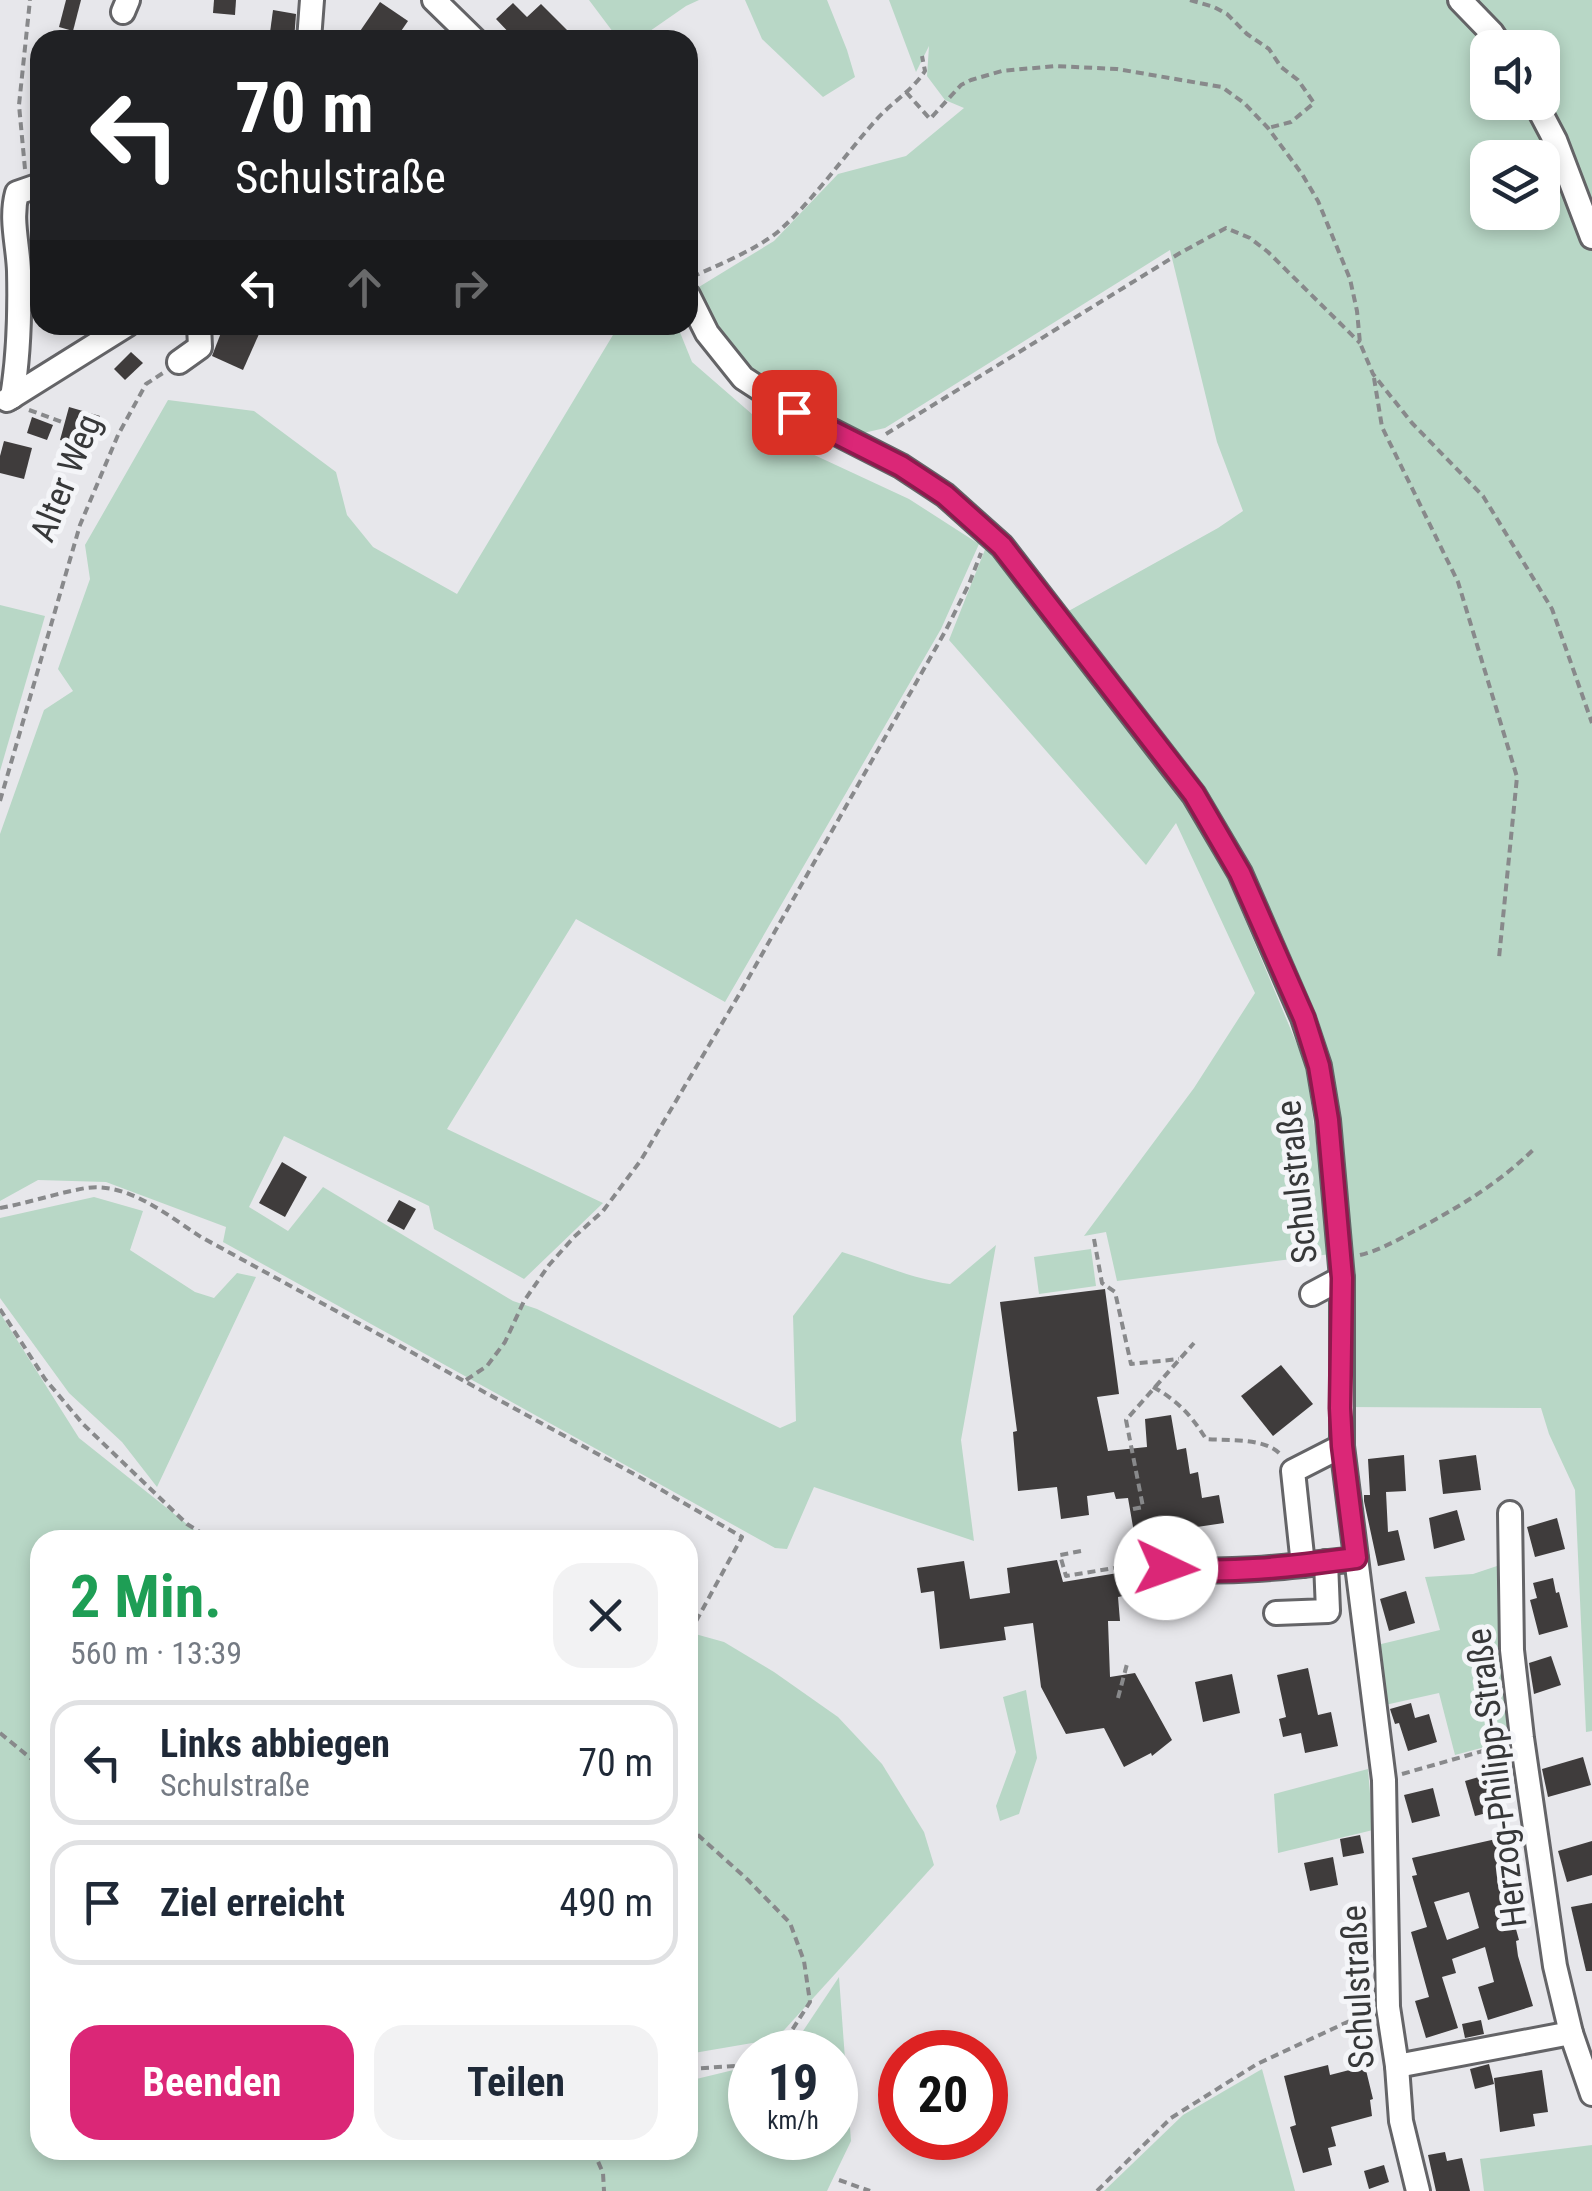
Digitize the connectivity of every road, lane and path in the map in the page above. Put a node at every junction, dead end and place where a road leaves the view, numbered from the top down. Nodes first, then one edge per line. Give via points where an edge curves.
1 (30, 0) edge
2 (312, 0) edge
3 (434, 0) edge
4 (1190, 0) edge
5 (1460, 0) edge
6 (310, 30) edge
7 (465, 30) edge
8 (1490, 30) edge
9 (922, 56) dead end
10 (906, 92) junction
11 (1544, 120) edge
12 (1268, 128) junction
13 (30, 169) edge
14 (30, 188) edge
15 (1592, 238) edge
16 (698, 274) edge
17 (698, 316) edge
18 (110, 335) edge
19 (199, 335) edge
20 (1360, 343) junction
21 (180, 362) joint
22 (1373, 374) junction
23 (6, 401) edge
24 (62, 422) dead end
25 (864, 447) junction
26 (991, 537) junction
27 (1592, 723) edge
28 (0, 800) edge
29 (1499, 958) dead end
30 (1536, 1147) dead end
31 (0, 1208) edge
32 (1094, 1240) dead end
33 (1341, 1269) junction
34 (1312, 1294) dead end
35 (0, 1309) edge
36 (1194, 1343) dead end
37 (1179, 1359) junction
38 (466, 1380) junction
39 (1153, 1387) junction
40 (1342, 1446) junction
41 (1293, 1471) junction
42 (1132, 1509) dead end
43 (1510, 1513) dead end
44 (197, 1530) edge
45 (1080, 1552) dead end
46 (1356, 1558) junction
47 (1138, 1564) dead end
48 (1314, 1564) junction
49 (1166, 1568) dead end
50 (1276, 1614) dead end
51 (698, 1618) edge
52 (1127, 1664) dead end
53 (1118, 1698) dead end
54 (0, 1733) edge
55 (1522, 1738) junction
56 (30, 1758) edge
57 (1384, 1780) junction
58 (698, 1835) edge
59 (1388, 2008) junction
60 (792, 2030) edge
61 (1572, 2034) junction
62 (1397, 2066) junction
63 (728, 2067) edge
64 (698, 2069) edge
65 (1592, 2094) edge
66 (597, 2160) edge
67 (839, 2180) dead end
68 (604, 2191) edge
69 (870, 2191) edge
70 (1097, 2191) edge
71 (1418, 2191) edge

1 - 13 path via 19,105
2 - 6 street
3 - 7 street
4 - 12 path via 1228,14 1269,48 1314,103 1291,122
5 - 8 street
9 - 10 path via 925,72
10 - 12 path via 930,118 961,86 1002,71 1118,69 1222,88
10 - 16 path via 778,232
11 - 15 street
12 - 20 path via 1318,201 1350,279
14 - 23 street via 18,193 13,210 19,353
17 - 25 street, Schulstraße via 744,378
18 - 23 street
19 - 21 street via 200,347
20 - 22 path
20 - 25 path via 1268,252 1226,228
21 - 28 path, Alter Weg via 146,384 98,478
22 - 27 path via 1483,496 1552,609
22 - 29 path via 1382,427 1458,582 1517,777
23 - 24 path
25 - 26 street, Schulstraße via 945,495
26 - 33 street, Schulstraße via 1194,794 1240,873 1319,1066
26 - 38 path via 946,630 641,1160 604,1211 549,1265 486,1366
30 - 33 path via 1462,1206
31 - 38 path via 89,1188 116,1190
32 - 37 path via 1102,1284 1115,1292 1131,1364
33 - 34 street
33 - 40 street, Schulstraße
35 - 44 path via 45,1380 83,1424
36 - 37 path
37 - 39 path
38 - 51 path via 742,1537
39 - 41 path via 1196,1421 1206,1440 1276,1449
39 - 42 path via 1126,1420 1142,1507
40 - 41 street
40 - 46 street, Schulstraße
41 - 48 street
43 - 55 street, Herzog-Philipp-Straße via 1512,1650
45 - 47 path via 1060,1555 1066,1576
46 - 48 street
46 - 57 street, Schulstraße
48 - 49 street
48 - 50 street via 1328,1610
52 - 53 path
54 - 56 path
55 - 57 path
55 - 61 street, Herzog-Philipp-Straße via 1555,1966
57 - 59 street, Schulstraße
58 - 60 path via 790,1923 810,2002
59 - 62 street, Schulstraße
59 - 70 path via 1256,2064 1212,2091 1171,2118
61 - 62 street
61 - 65 street, Herzog-Philipp-Straße
62 - 71 street, Schulstraße via 1401,2120
63 - 64 path
66 - 68 path
67 - 69 path

